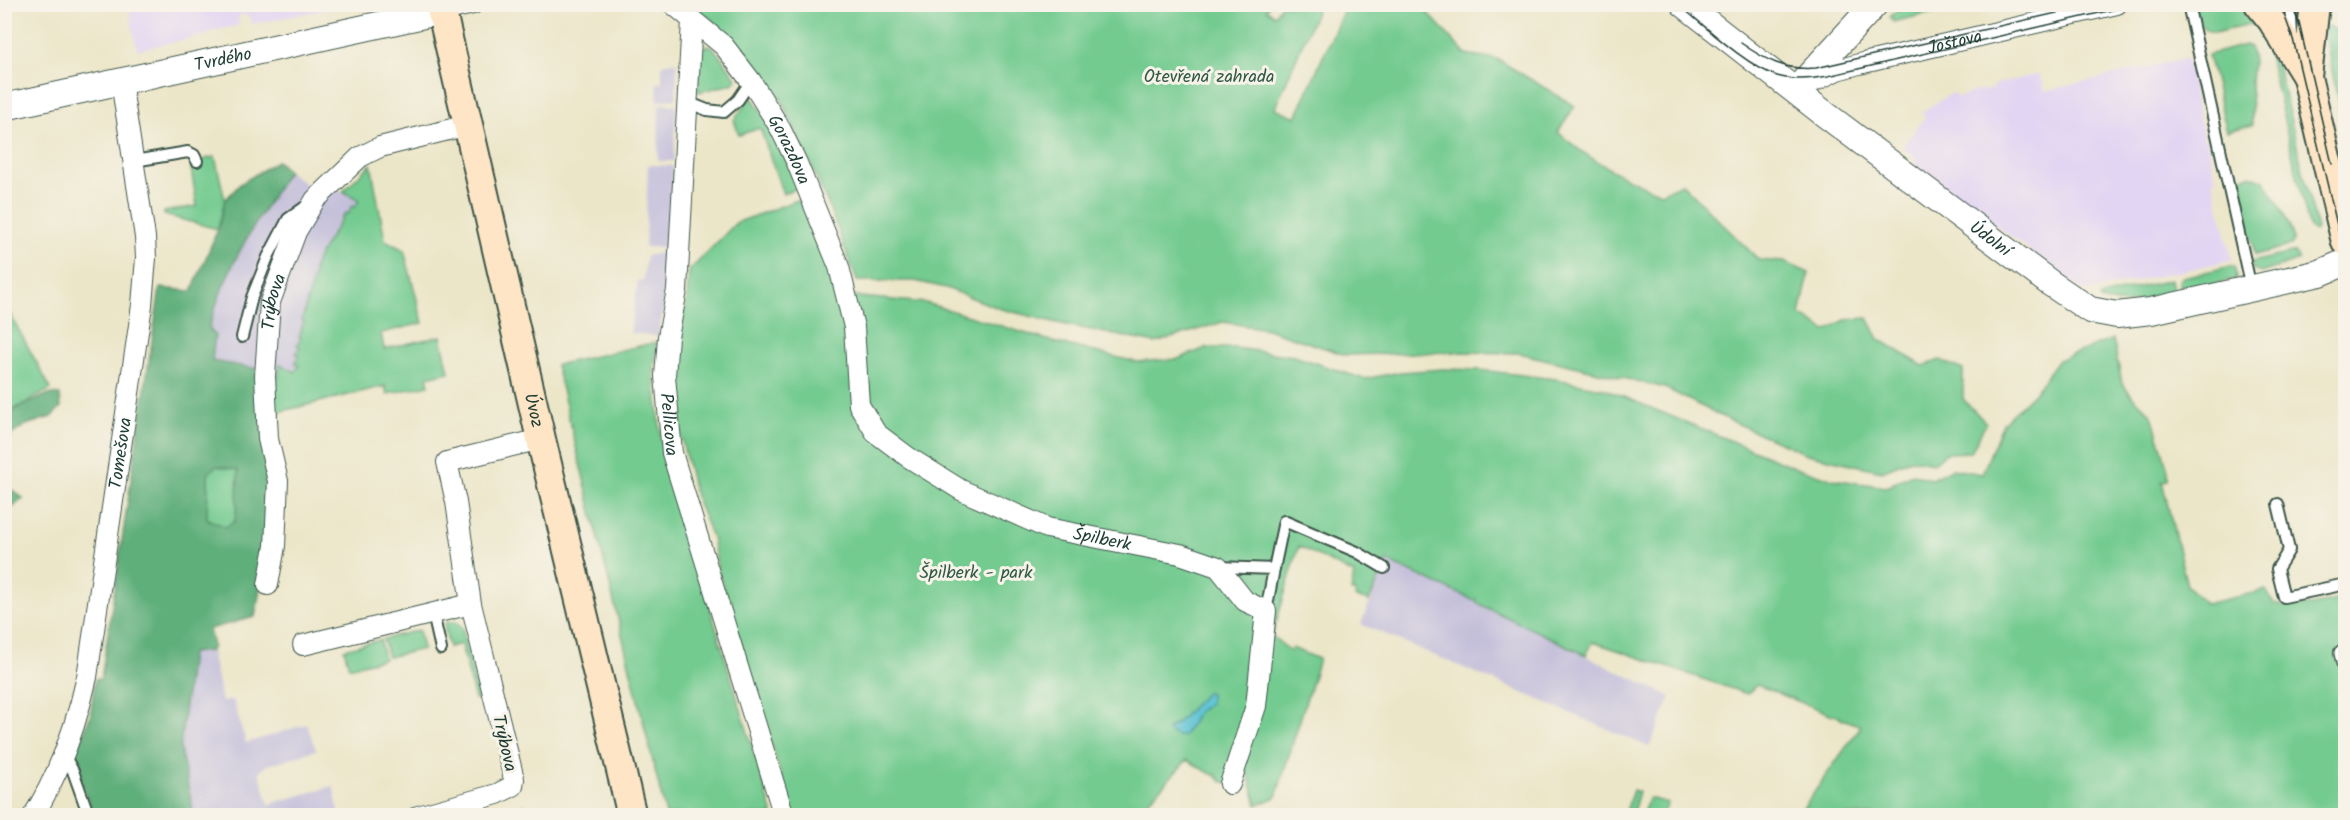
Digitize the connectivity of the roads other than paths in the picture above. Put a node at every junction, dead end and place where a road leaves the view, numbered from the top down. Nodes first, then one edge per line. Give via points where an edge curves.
1 (473, 4) edge
2 (673, 4) edge
3 (1684, 4) edge
4 (1875, 4) edge
5 (2116, 4) edge
6 (2188, 4) edge
7 (2259, 4) edge
8 (2290, 4) edge
9 (2315, 4) edge
10 (441, 8) edge
11 (692, 20) junction
12 (2307, 77) junction
13 (121, 81) junction
14 (751, 81) junction
15 (1796, 90) junction
16 (10, 99) edge
17 (687, 102) junction
18 (468, 125) junction
19 (134, 161) junction
20 (197, 161) dead end
21 (315, 200) junction
22 (2346, 242) edge
23 (2346, 262) edge
24 (2251, 289) junction
25 (854, 327) joint
26 (242, 337) dead end
27 (541, 439) junction
28 (2278, 504) dead end
29 (1218, 567) junction
30 (1274, 568) junction
31 (1384, 568) dead end
32 (2346, 584) edge
33 (268, 585) dead end
34 (471, 604) junction
35 (1266, 611) junction
36 (433, 614) junction
37 (303, 645) dead end
38 (441, 649) dead end
39 (2346, 650) edge
40 (2346, 670) edge
41 (64, 755) junction
42 (1230, 784) dead end
43 (467, 809) edge
44 (33, 816) edge
45 (89, 816) edge
46 (418, 816) edge
47 (632, 816) edge
48 (784, 816) edge

1 - 10 street
2 - 11 street, Gorazdova
3 - 15 street, Údolní
4 - 15 street
5 - 15 street, Joštova via 1859,64
6 - 24 lane
7 - 12 main road
8 - 12 lane via 2293,39
9 - 12 main road
10 - 13 street, Tvrdého
10 - 18 main road, Úvoz
11 - 14 street, Gorazdova via 724,46
11 - 17 street, Pellicova
12 - 22 main road
13 - 16 street, Tvrdého
13 - 19 street, Tomešova
14 - 17 lane via 726,117
14 - 25 street, Gorazdova via 780,128 809,190 839,267
15 - 24 street, Údolní via 2090,310 2117,315 2151,311
17 - 48 street, Pellicova via 677,290 665,376 672,453
18 - 21 street, Trýbova via 380,147 360,157
18 - 27 main road, Úvoz
19 - 20 lane via 189,152
19 - 41 street, Tomešova via 146,258 142,305 87,677
21 - 26 lane via 288,219 252,297
21 - 33 street, Trýbova via 296,231 270,302 265,376 268,439 278,481 275,546
23 - 24 street, Údolní via 2320,273
25 - 29 street, Špilberk via 859,405 876,433 908,457 962,490 1047,528 1180,554
27 - 34 street, Trýbova via 447,462
27 - 47 main road, Úvoz
28 - 32 lane via 2289,549 2277,568 2284,597
29 - 30 lane
29 - 35 street via 1245,601
30 - 31 lane via 1284,521
30 - 35 lane
34 - 36 street
34 - 43 street, Trýbova via 514,779 513,786
35 - 42 street via 1256,706
36 - 37 street
36 - 38 lane
39 - 40 street via 2342,653
41 - 44 street, Tomešova
41 - 45 lane
43 - 46 street, Trýbova

